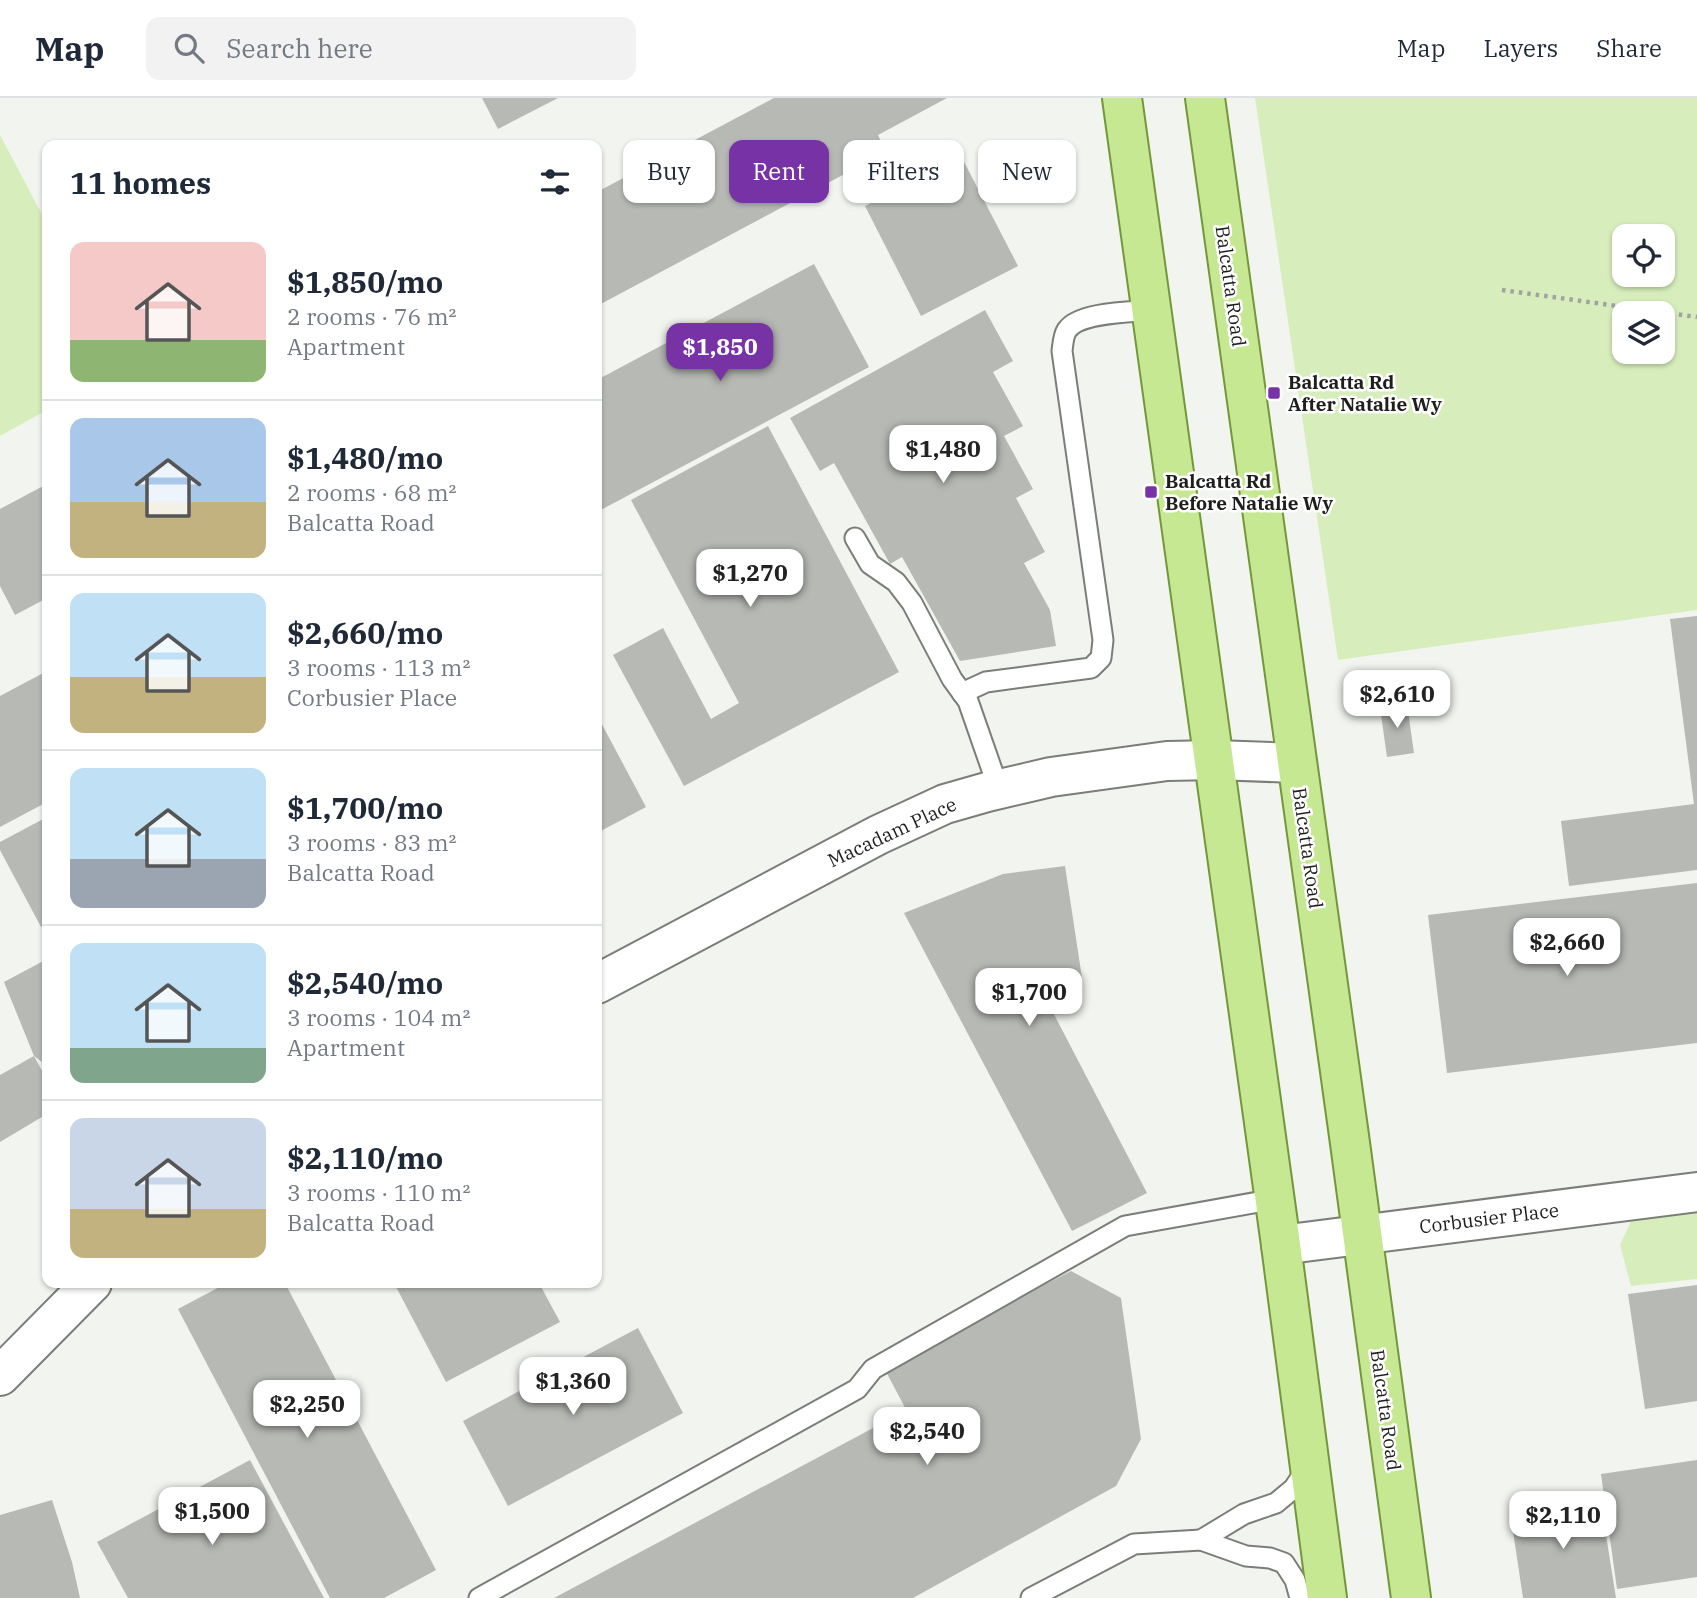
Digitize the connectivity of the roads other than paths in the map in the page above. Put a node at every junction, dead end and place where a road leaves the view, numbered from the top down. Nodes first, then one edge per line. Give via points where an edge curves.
1 (1122, 98) edge
2 (1205, 98) edge
3 (1152, 310) junction
4 (855, 538) dead end
5 (962, 692) junction
6 (1215, 760) junction
7 (1296, 762) junction
8 (999, 790) junction
9 (602, 981) edge
10 (1697, 1192) edge
11 (1275, 1199) junction
12 (1362, 1234) junction
13 (1281, 1245) junction
14 (87, 1288) edge
15 (0, 1376) edge
16 (1309, 1464) junction
17 (1201, 1540) junction
18 (479, 1598) edge
19 (1031, 1598) edge
20 (1300, 1598) edge
21 (1327, 1598) edge
22 (1411, 1598) edge

1 - 3 main road
2 - 7 main road, Balcatta Road
3 - 5 lane via 1073,323 1064,337 1062,351 1101,658 1091,668 986,682
3 - 6 main road
4 - 5 lane via 870,564 896,582 912,603
5 - 8 lane
6 - 7 street, Macadam Place
6 - 8 street, Macadam Place via 1167,761 1051,777
6 - 11 main road
7 - 12 main road, Balcatta Road
8 - 9 street, Macadam Place via 944,804 878,835
10 - 12 street, Corbusier Place
11 - 13 main road
11 - 18 lane via 1125,1226 873,1369 857,1389
12 - 13 street, Corbusier Place
12 - 22 main road, Balcatta Road
13 - 16 main road
14 - 15 street
16 - 17 lane via 1294,1488 1276,1503 1244,1514
16 - 21 main road
17 - 19 lane via 1134,1544
17 - 20 lane via 1284,1563

